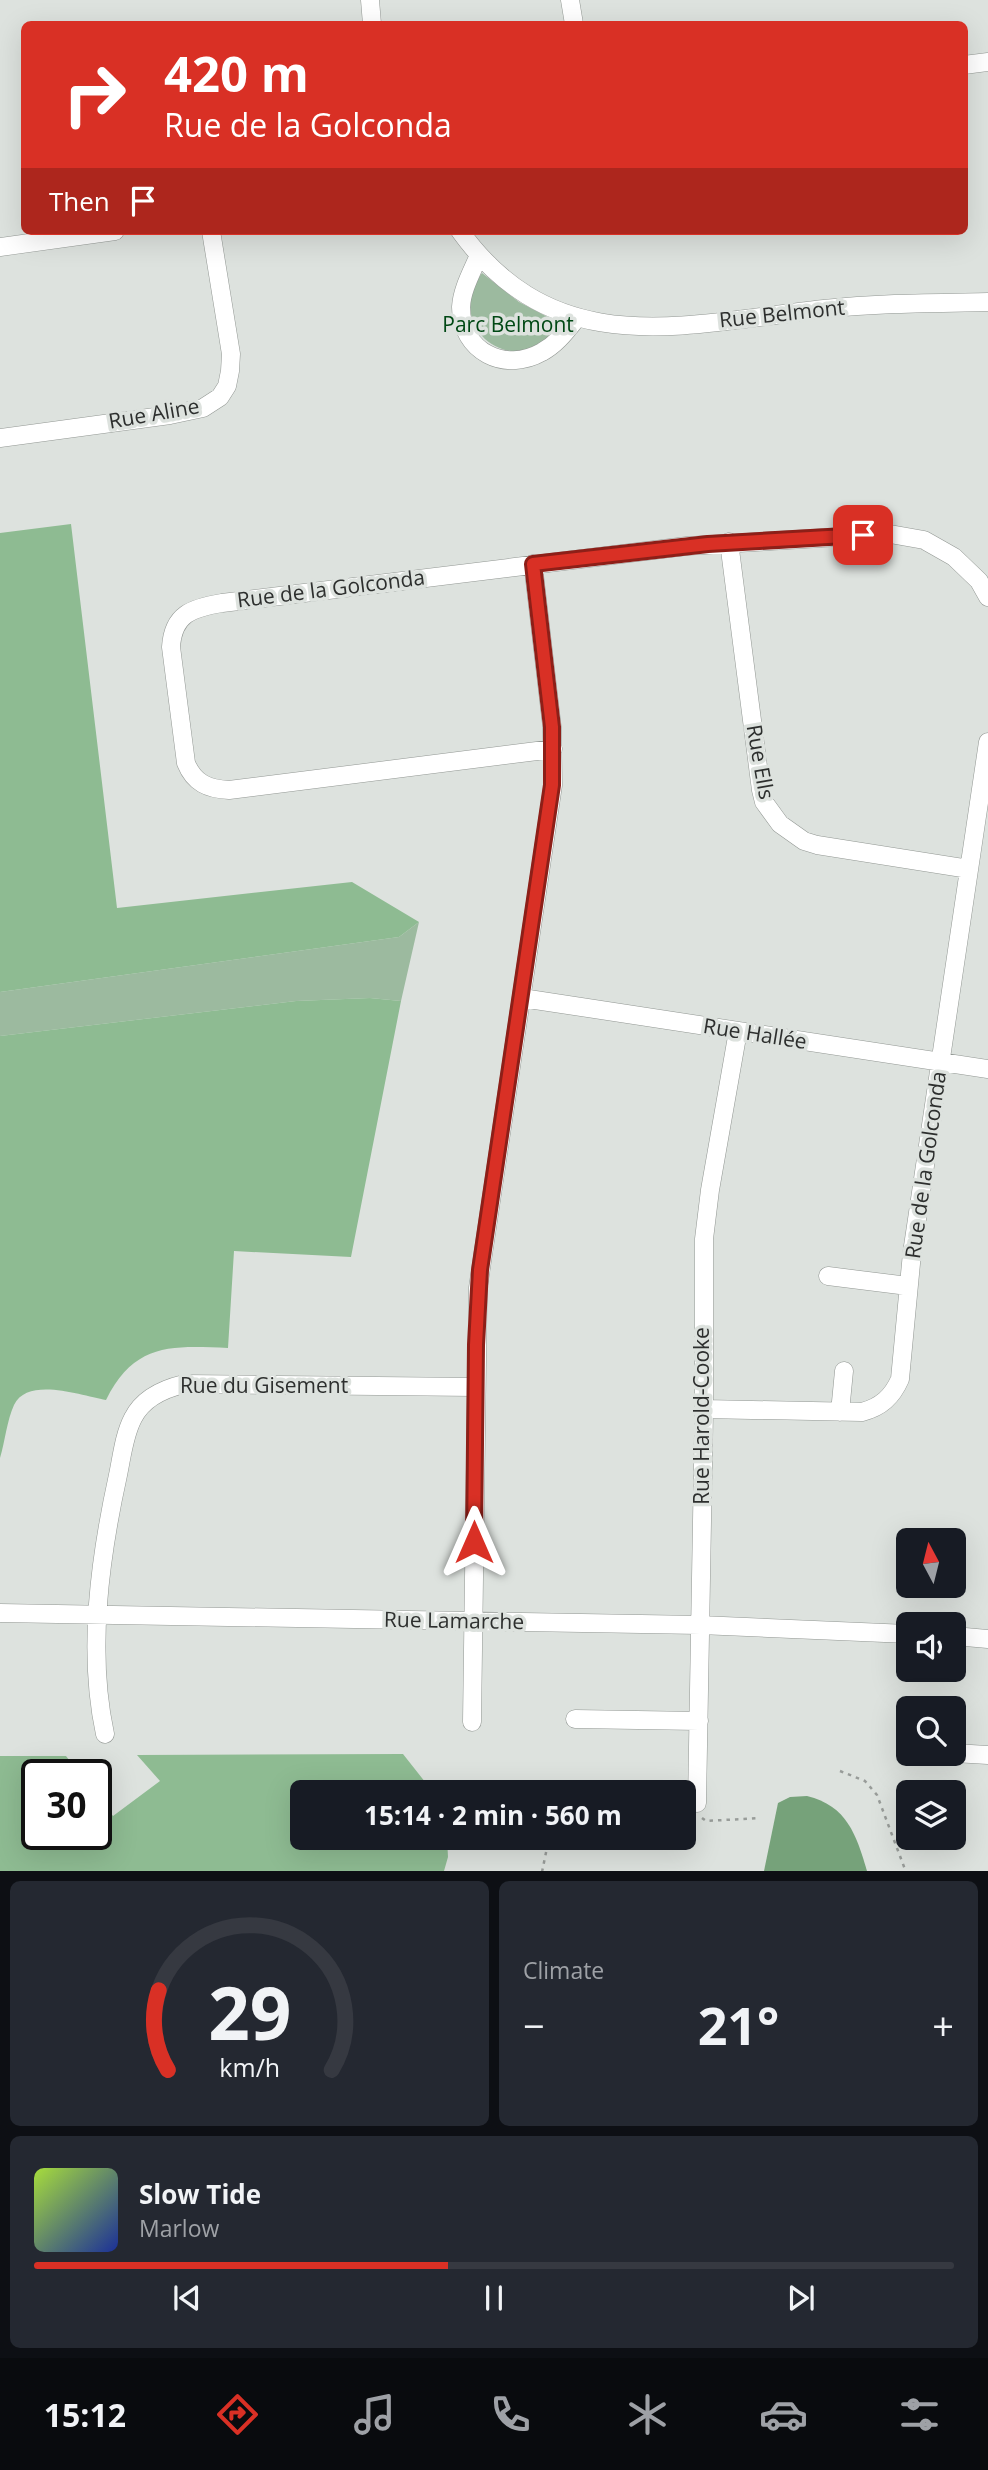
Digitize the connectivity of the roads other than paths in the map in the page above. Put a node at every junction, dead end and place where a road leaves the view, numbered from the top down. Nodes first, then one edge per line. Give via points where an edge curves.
1 (370, 0) edge
2 (570, 0) edge
3 (372, 21) edge
4 (574, 21) edge
5 (988, 62) edge
6 (968, 64) edge
7 (86, 235) edge
8 (212, 235) edge
9 (463, 235) edge
10 (0, 247) edge
11 (479, 255) junction
12 (988, 302) edge
13 (577, 318) junction
14 (0, 438) edge
15 (729, 542) junction
16 (533, 564) junction
17 (988, 597) edge
18 (988, 742) edge
19 (553, 749) junction
20 (969, 869) junction
21 (522, 998) junction
22 (737, 1031) junction
23 (941, 1062) junction
24 (988, 1069) edge
25 (828, 1276) dead end
26 (908, 1286) junction
27 (844, 1371) dead end
28 (475, 1387) junction
29 (704, 1409) junction
30 (840, 1412) junction
31 (0, 1613) edge
32 (99, 1614) junction
33 (472, 1621) junction
34 (699, 1625) junction
35 (896, 1633) edge
36 (966, 1637) edge
37 (988, 1639) edge
38 (575, 1719) dead end
39 (699, 1721) junction
40 (472, 1722) dead end
41 (105, 1734) dead end
42 (966, 1754) edge
43 (988, 1755) edge
44 (697, 1803) road end

1 - 3 street
2 - 4 street
5 - 6 street
7 - 10 street
8 - 14 street, Rue Aline via 231,354 227,386 220,397 203,408 170,415
9 - 11 street, Rue Belmont
11 - 13 street, Rue Belmont via 539,302
11 - 13 street via 461,306 466,331 481,352 514,361 531,357 559,339
12 - 13 street, Rue Belmont via 861,305 664,327 612,326
15 - 16 street, Rue de la Golconda
15 - 17 street, Rue de la Golconda via 907,536 954,557
15 - 20 street, Rue Ells via 761,790 771,813 791,834 817,845
16 - 19 street
16 - 19 street, Rue de la Golconda via 206,606 183,616 171,636 171,647 186,763 190,773 207,787 229,790
18 - 20 street, Rue de la Golconda
19 - 21 street via 551,804
20 - 23 street, Rue de la Golconda
21 - 22 street, Rue Hallée
21 - 28 street via 480,1270
22 - 23 street, Rue Hallée
22 - 29 street, Rue Harold-Cooke via 704,1239
23 - 24 street, Rue Hallée
23 - 26 street, Rue de la Golconda
25 - 26 street
26 - 30 street, Rue de la Golconda via 902,1369 896,1389 872,1409
27 - 30 street
28 - 32 street, Rue du Gisement via 198,1383 155,1394 142,1404 127,1432 107,1528
28 - 33 street
29 - 30 street, Rue de la Golconda
29 - 34 street, Rue Harold-Cooke
31 - 32 street, Rue Lamarche
32 - 33 street, Rue Lamarche
32 - 41 street, Rue du Gisement via 97,1679
33 - 34 street, Rue Lamarche
33 - 40 street
34 - 35 street, Rue Lamarche
34 - 39 street, Rue Harold-Cooke
36 - 37 street
38 - 39 street
39 - 44 street, Rue Harold-Cooke
42 - 43 street

